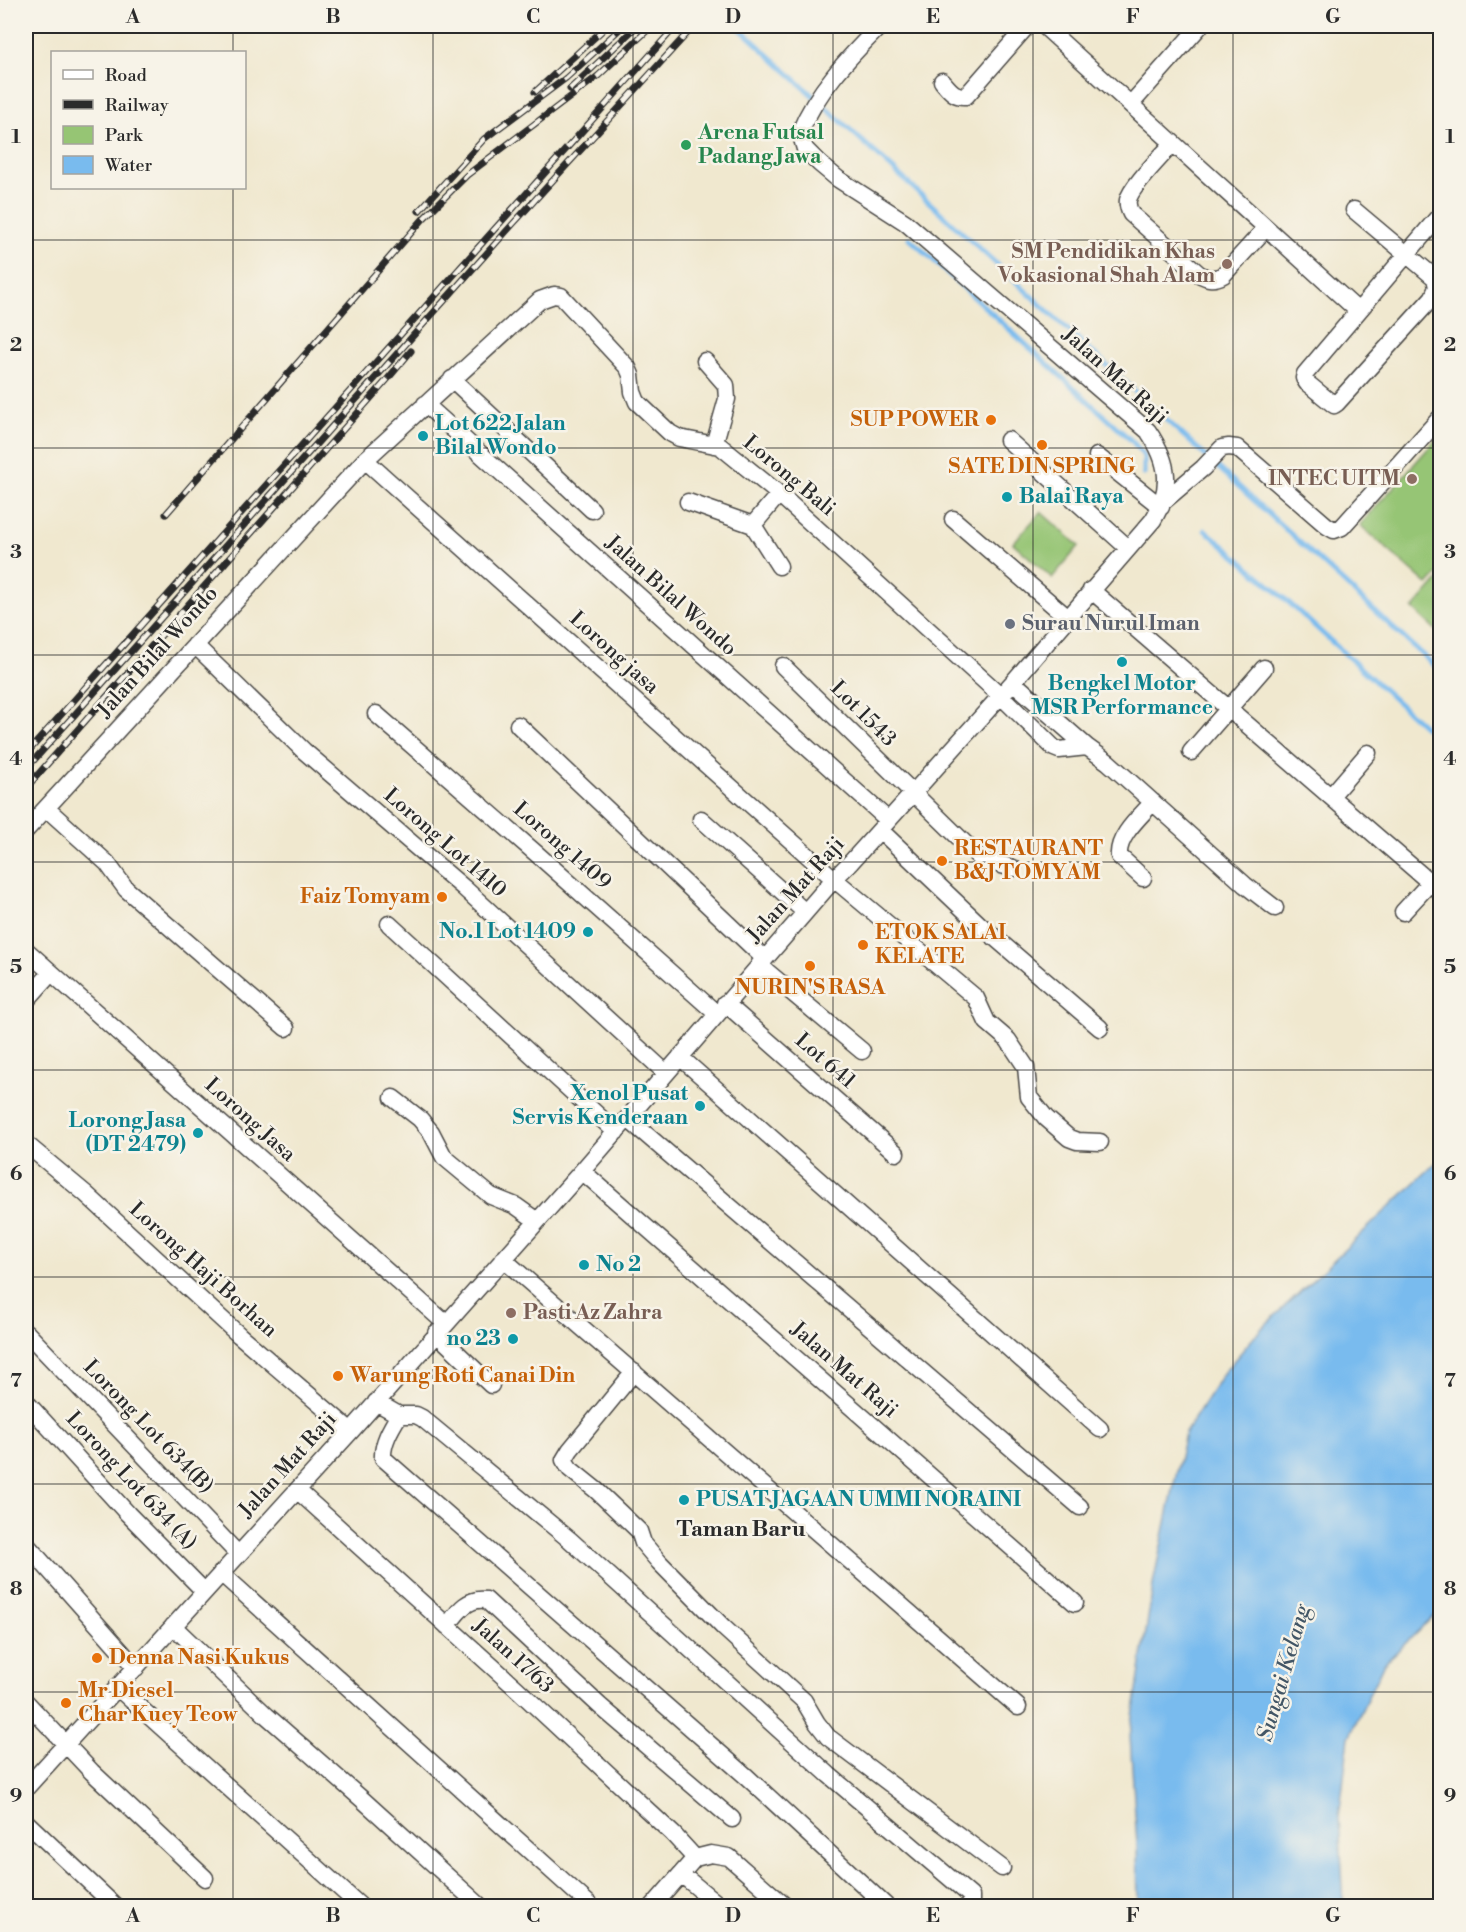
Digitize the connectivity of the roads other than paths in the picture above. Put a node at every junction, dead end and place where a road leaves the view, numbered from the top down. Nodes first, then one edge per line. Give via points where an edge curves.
1 (880, 26) edge
2 (1027, 26) edge
3 (1044, 26) edge
4 (1200, 26) edge
5 (942, 81) dead end
6 (1131, 104) junction
7 (1173, 143) junction
8 (1354, 210) dead end
9 (1440, 215) edge
10 (1266, 228) junction
11 (1406, 255) junction
12 (561, 296) joint
13 (1358, 311) junction
14 (705, 361) dead end
15 (452, 379) junction
16 (425, 404) junction
17 (1440, 418) edge
18 (1008, 440) dead end
19 (714, 445) junction
20 (1097, 456) dead end
21 (365, 460) junction
22 (779, 494) junction
23 (688, 502) dead end
24 (1162, 504) junction
25 (592, 510) dead end
26 (953, 519) dead end
27 (753, 525) junction
28 (1128, 548) junction
29 (779, 566) dead end
30 (1092, 590) junction
31 (1068, 618) junction
32 (195, 645) junction
33 (783, 666) dead end
34 (1264, 668) dead end
35 (1013, 682) junction
36 (1000, 694) junction
37 (1229, 708) junction
38 (376, 714) dead end
39 (518, 725) dead end
40 (1087, 747) junction
41 (1191, 752) dead end
42 (1368, 753) dead end
43 (912, 793) junction
44 (1331, 796) junction
45 (1153, 802) junction
46 (46, 808) junction
47 (701, 819) dead end
48 (884, 825) junction
49 (26, 830) edge
50 (1013, 868) dead end
51 (1143, 878) dead end
52 (834, 879) junction
53 (1437, 882) edge
54 (1275, 908) dead end
55 (805, 912) junction
56 (1404, 912) dead end
57 (389, 924) dead end
58 (26, 950) edge
59 (762, 962) junction
60 (51, 973) junction
61 (26, 1001) edge
62 (721, 1009) junction
63 (286, 1028) dead end
64 (1100, 1028) dead end
65 (862, 1051) dead end
66 (680, 1057) junction
67 (666, 1073) junction
68 (393, 1098) dead end
69 (628, 1119) junction
70 (616, 1132) junction
71 (1100, 1142) dead end
72 (26, 1144) edge
73 (896, 1153) dead end
74 (582, 1171) junction
75 (537, 1221) junction
76 (503, 1259) junction
77 (441, 1328) junction
78 (26, 1332) edge
79 (634, 1372) junction
80 (491, 1385) dead end
81 (26, 1402) edge
82 (376, 1402) junction
83 (399, 1415) junction
84 (1100, 1429) dead end
85 (351, 1431) junction
86 (297, 1490) junction
87 (1080, 1507) dead end
88 (26, 1544) edge
89 (238, 1554) junction
90 (221, 1573) junction
91 (204, 1591) junction
92 (1075, 1603) dead end
93 (173, 1626) junction
94 (447, 1626) junction
95 (136, 1668) junction
96 (118, 1688) junction
97 (26, 1702) edge
98 (1018, 1707) dead end
99 (65, 1743) junction
100 (26, 1788) edge
101 (732, 1819) dead end
102 (26, 1822) edge
103 (695, 1858) junction
104 (1002, 1868) dead end
105 (681, 1874) junction
106 (205, 1878) dead end
107 (115, 1906) edge
108 (360, 1906) edge
109 (480, 1906) edge
110 (591, 1906) edge
111 (653, 1906) edge
112 (720, 1906) edge
113 (784, 1906) edge
114 (886, 1906) edge
115 (968, 1906) edge

1 - 24 street, Jalan Mat Raji via 856,50 807,114 800,132 805,149 838,179 906,222 1148,431 1165,464 1167,484
2 - 5 street via 966,96 953,93
3 - 6 street
4 - 6 street
6 - 7 street
7 - 10 street
7 - 10 street via 1134,188 1127,205 1131,214 1207,279 1223,274
8 - 11 street
9 - 11 street
10 - 13 street
11 - 13 street
11 - 13 street via 1435,278 1433,297 1334,405 1304,378
12 - 15 street, Jalan Bilal Wondo via 540,300
12 - 19 street, Lorong Bali via 628,368 637,402 670,433
14 - 19 street via 726,385 727,399
15 - 16 street, Jalan Bilal Wondo
15 - 25 street
16 - 21 street, Jalan Bilal Wondo
16 - 48 street, Jalan Bilal Wondo
17 - 24 street via 1342,527 1334,530 1237,448 1222,448
18 - 28 street
19 - 22 street, Lorong Bali
20 - 24 street
21 - 32 street, Jalan Bilal Wondo
21 - 52 street, Lorong jasa
22 - 27 street
22 - 36 street, Lorong Bali
23 - 27 street
24 - 28 street, Jalan Mat Raji
26 - 31 street
27 - 29 street
28 - 30 street, Jalan Mat Raji
30 - 31 street, Jalan Mat Raji
30 - 37 street
31 - 35 street, Jalan Mat Raji
32 - 46 street, Jalan Bilal Wondo
32 - 67 street, Lorong Lot 1410 via 304,751 464,888
33 - 43 street, Lot 1543
34 - 37 street
35 - 36 street, Jalan Mat Raji
35 - 40 street
36 - 40 street, Lorong Bali via 1054,748
36 - 43 street, Jalan Mat Raji
37 - 41 street
37 - 44 street
38 - 62 street, Lorong 1409
39 - 59 street
40 - 45 street
42 - 44 street
43 - 48 street, Jalan Mat Raji
43 - 50 street, Lot 1543 via 982,860
44 - 53 street
45 - 51 street via 1118,850 1119,856
45 - 54 street
46 - 49 street, Jalan Bilal Wondo
46 - 63 street via 107,863 126,889
47 - 55 street
48 - 52 street, Jalan Mat Raji
48 - 64 street via 979,924
52 - 55 street, Jalan Mat Raji
52 - 71 street, Lorong jasa via 976,998 987,1022 1008,1040 1026,1067 1029,1097 1046,1118 1077,1142
53 - 56 street
55 - 59 street, Jalan Mat Raji
57 - 70 street
58 - 60 street, Lorong Jasa
59 - 62 street, Jalan Mat Raji
59 - 65 street
60 - 61 street
60 - 77 street, Lorong Jasa
62 - 66 street, Jalan Mat Raji
62 - 73 street, Lot 641
66 - 67 street, Jalan Mat Raji
66 - 84 street
67 - 69 street, Jalan Mat Raji
68 - 75 street via 420,1119 444,1157 491,1197 516,1206
69 - 70 street, Jalan Mat Raji
69 - 87 street
70 - 74 street, Jalan Mat Raji
72 - 85 street, Lorong Haji Borhan
74 - 75 street, Jalan Mat Raji
74 - 92 street, Jalan Mat Raji
75 - 76 street, Jalan Mat Raji
76 - 77 street, Jalan Mat Raji
76 - 79 street
77 - 80 street, Lorong Jasa
77 - 82 street, Jalan Mat Raji
78 - 89 street, Lorong Lot 634(B)
79 - 98 street
79 - 104 street via 570,1450 564,1460 570,1469 630,1522 659,1562 804,1701 828,1737
81 - 91 street, Lorong Lot 634 (A)
82 - 83 street
82 - 85 street, Jalan Mat Raji
83 - 114 street via 383,1458 747,1777
83 - 115 street via 422,1418 570,1540 829,1775 970,1896
85 - 86 street, Jalan Mat Raji
86 - 89 street, Jalan Mat Raji
86 - 94 street, Jalan 17/63
88 - 95 street
89 - 90 street, Jalan Mat Raji
90 - 91 street, Jalan Mat Raji
90 - 110 street
91 - 93 street, Jalan Mat Raji
93 - 95 street, Jalan Mat Raji
93 - 109 street via 267,1716
94 - 101 street via 462,1606 486,1600 600,1706
94 - 103 street, Jalan 17/63
95 - 96 street, Jalan Mat Raji
96 - 99 street, Jalan Mat Raji
96 - 108 street
97 - 99 street
99 - 100 street, Jalan Mat Raji
99 - 106 street
102 - 107 street
103 - 105 street
103 - 113 street via 711,1854 729,1857
105 - 111 street
105 - 112 street

